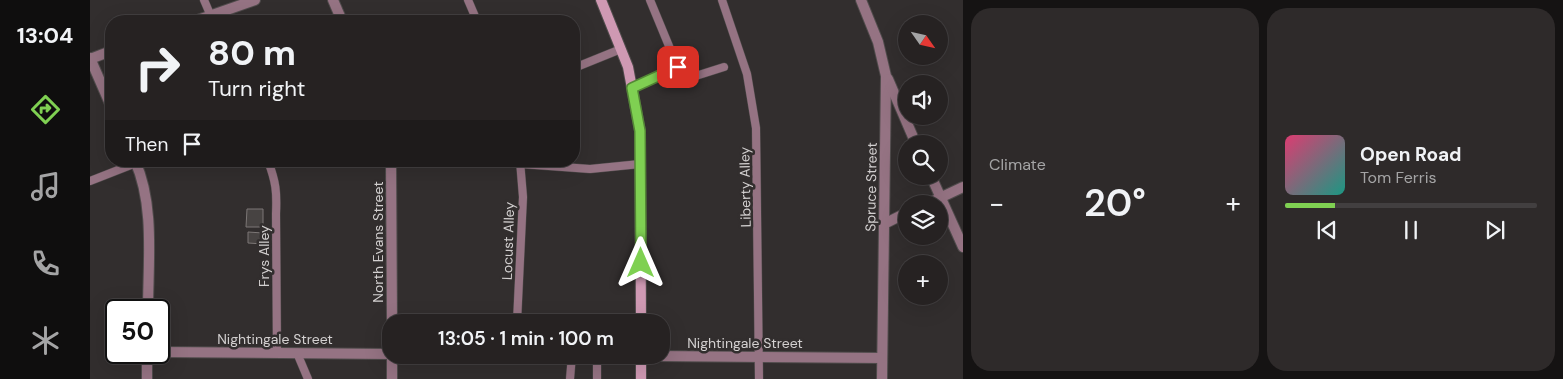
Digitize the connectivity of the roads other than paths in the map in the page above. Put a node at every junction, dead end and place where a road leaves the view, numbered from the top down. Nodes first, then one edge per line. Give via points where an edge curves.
1 (204, 0) edge
2 (256, 0) edge
3 (333, 0) edge
4 (468, 0) edge
5 (601, 0) edge
6 (650, 0) edge
7 (722, 0) edge
8 (861, 0) edge
9 (210, 15) edge
10 (221, 15) edge
11 (339, 15) edge
12 (474, 15) edge
13 (621, 49) junction
14 (105, 53) edge
15 (90, 58) edge
16 (580, 66) edge
17 (678, 67) junction
18 (724, 67) dead end
19 (886, 76) junction
20 (632, 88) junction
21 (105, 92) edge
22 (912, 135) edge
23 (640, 164) junction
24 (124, 167) edge
25 (138, 167) edge
26 (270, 167) edge
27 (392, 167) edge
28 (521, 167) edge
29 (570, 167) edge
30 (90, 181) edge
31 (963, 187) edge
32 (946, 195) edge
33 (948, 215) edge
34 (898, 217) edge
35 (884, 224) junction
36 (963, 247) edge
37 (148, 299) edge
38 (392, 314) edge
39 (518, 314) edge
40 (641, 314) edge
41 (170, 352) edge
42 (277, 353) junction
43 (298, 353) junction
44 (382, 354) edge
45 (670, 355) edge
46 (759, 357) junction
47 (882, 358) junction
48 (147, 364) edge
49 (392, 364) edge
50 (571, 364) edge
51 (597, 364) edge
52 (641, 364) edge
53 (147, 379) edge
54 (308, 379) edge
55 (392, 379) edge
56 (570, 379) edge
57 (597, 379) edge
58 (641, 379) edge
59 (759, 379) edge
60 (882, 379) edge

1 - 9 lane
2 - 10 street
3 - 11 street
4 - 12 lane
5 - 13 main road
6 - 17 lane
7 - 46 lane, Liberty Alley via 747,74 756,128
8 - 19 street, Spruce Street via 878,42
13 - 16 lane
13 - 20 main road
14 - 15 street
15 - 21 street
17 - 18 lane via 683,80
17 - 20 lane
19 - 22 street
19 - 35 street, Spruce Street
20 - 23 main road via 640,131
23 - 29 lane via 590,169
23 - 40 main road
24 - 30 lane
25 - 37 street via 148,206
26 - 42 lane, Frys Alley via 277,194
27 - 38 street, North Evans Street
28 - 39 lane, Locust Alley
31 - 32 street
33 - 36 street
34 - 35 street
35 - 47 street, Spruce Street
41 - 42 street, Nightingale Street
42 - 43 street, Nightingale Street
43 - 44 street, Nightingale Street
43 - 54 lane
45 - 46 street, Nightingale Street
46 - 47 street, Nightingale Street
46 - 59 lane, Liberty Alley
47 - 60 street, Spruce Street
48 - 53 street
49 - 55 street
50 - 56 lane
51 - 57 lane
52 - 58 main road

